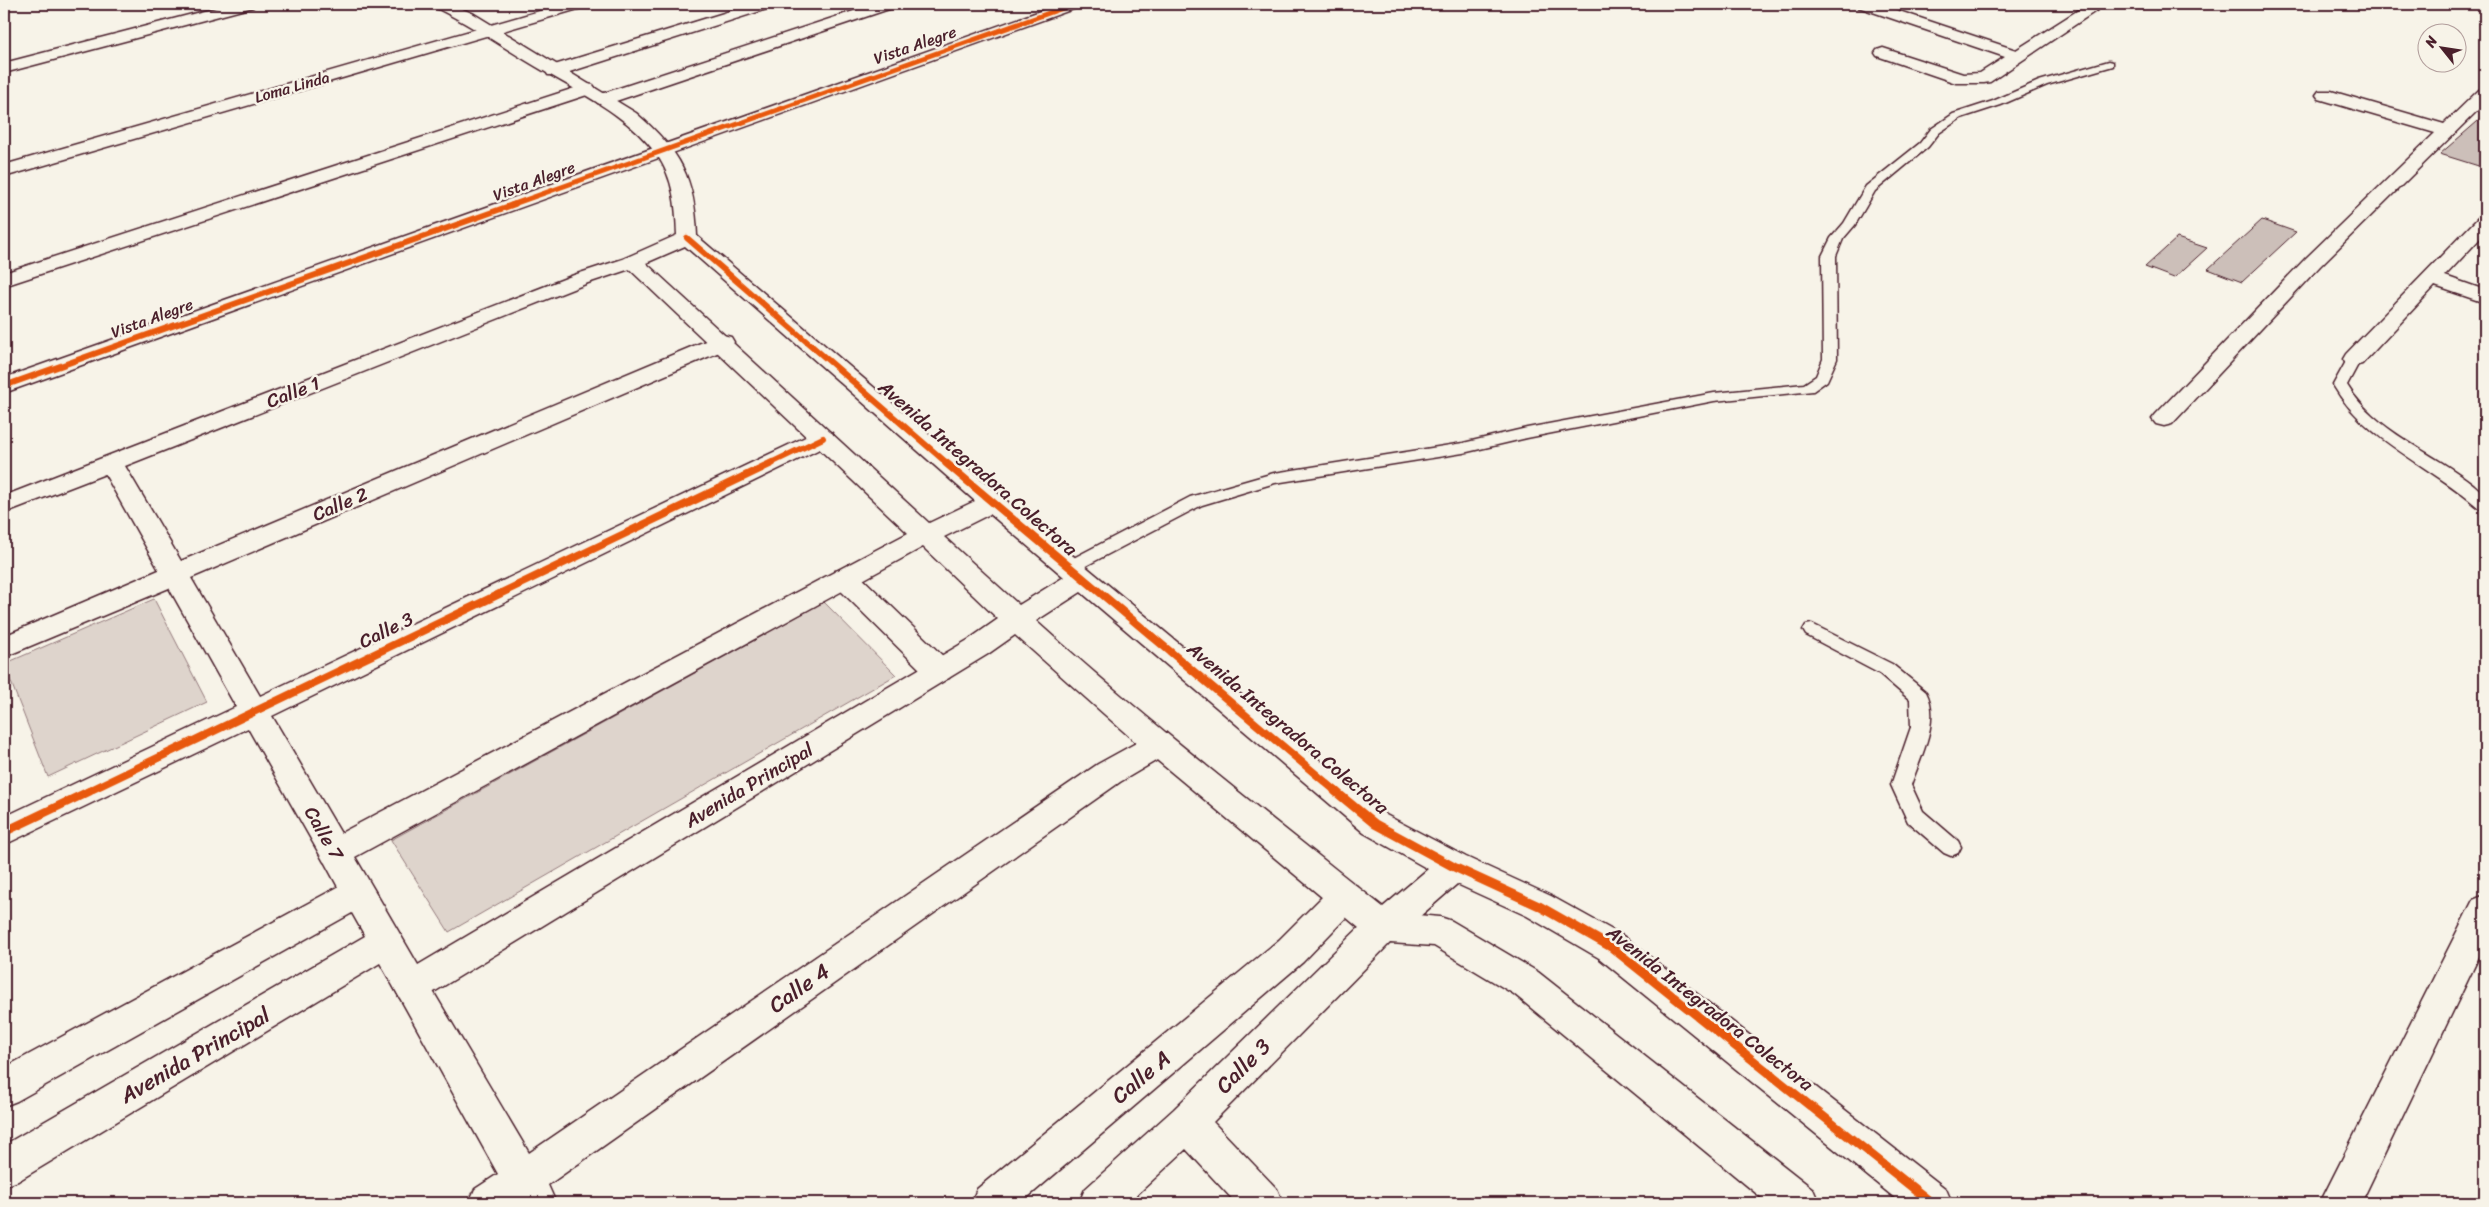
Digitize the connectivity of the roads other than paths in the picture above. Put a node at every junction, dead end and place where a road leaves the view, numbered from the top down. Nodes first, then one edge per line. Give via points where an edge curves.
1 (248, 4) edge
2 (439, 4) edge
3 (580, 4) edge
4 (768, 4) edge
5 (890, 4) edge
6 (1074, 4) edge
7 (1863, 4) edge
8 (2098, 4) edge
9 (489, 30) junction
10 (1883, 53) dead end
11 (2018, 56) junction
12 (2109, 64) dead end
13 (4, 68) edge
14 (554, 70) junction
15 (587, 89) junction
16 (2325, 94) dead end
17 (2485, 94) edge
18 (604, 99) junction
19 (2447, 131) junction
20 (663, 149) junction
21 (4, 171) edge
22 (2485, 222) edge
23 (687, 238) junction
24 (632, 262) junction
25 (2432, 278) junction
26 (4, 280) edge
27 (2485, 297) edge
28 (723, 342) junction
29 (2354, 359) joint
30 (4, 386) edge
31 (2164, 419) dead end
32 (823, 438) junction
33 (111, 463) junction
34 (993, 503) junction
35 (2485, 504) edge
36 (4, 505) edge
37 (927, 534) junction
38 (1076, 573) junction
39 (175, 574) junction
40 (845, 578) junction
41 (1016, 620) junction
42 (1812, 630) dead end
43 (4, 647) edge
44 (939, 670) junction
45 (254, 711) junction
46 (1158, 745) junction
47 (4, 832) edge
48 (1951, 847) dead end
49 (335, 852) junction
50 (1454, 867) junction
51 (358, 893) junction
52 (1345, 896) junction
53 (2485, 910) edge
54 (1383, 926) junction
55 (386, 942) junction
56 (412, 987) junction
57 (4, 1088) edge
58 (1187, 1122) junction
59 (4, 1167) edge
60 (529, 1192) edge
61 (489, 1203) edge
62 (991, 1203) edge
63 (1099, 1203) edge
64 (1263, 1203) edge
65 (1799, 1203) edge
66 (1932, 1203) edge
67 (2340, 1203) edge

1 - 13 street
2 - 9 street
3 - 9 street, Loma Linda
4 - 14 street
5 - 18 street
6 - 20 street, Vista Alegre
7 - 11 street
8 - 11 street
9 - 14 street
9 - 21 street, Loma Linda
10 - 11 street via 1944,74 1975,80 1984,78
12 - 38 lane via 2043,83 1957,116 1935,131 1924,146 1870,189 1849,225 1837,238 1829,256 1830,359 1822,378 1808,388 1714,397 1463,448 1274,478 1196,501 1139,529
14 - 15 street
15 - 18 street
15 - 26 street
16 - 19 street
17 - 19 street
18 - 20 street via 632,117
19 - 31 street via 2313,262
20 - 23 street via 683,188
20 - 30 street, Vista Alegre
22 - 25 street
23 - 24 street
23 - 34 street, Avenida Integradora Colectora
24 - 28 street
24 - 33 street, Calle 1
25 - 27 street
25 - 29 street
28 - 32 street
28 - 39 street, Calle 2
29 - 35 lane via 2340,385 2344,394 2382,430 2462,484
32 - 37 street
32 - 45 street, Calle 3
33 - 36 street, Calle 1
33 - 39 street, Calle 7
34 - 37 street
34 - 38 street, Avenida Integradora Colectora
37 - 40 street
37 - 41 street
38 - 41 street, Avenida Principal
38 - 50 street, Avenida Integradora Colectora via 1375,824
39 - 43 street, Calle 2
39 - 45 street, Calle 7
40 - 44 street
40 - 49 street
41 - 44 street, Avenida Principal
41 - 46 street
42 - 48 lane via 1886,669 1920,697 1922,727 1901,785 1915,816
44 - 56 street, Avenida Principal
45 - 47 street, Calle 3
45 - 49 street, Calle 7
46 - 52 street
46 - 60 street, Calle 4 via 1109,773
49 - 51 street, Calle 7
50 - 54 street, Calle 3
50 - 66 street, Avenida Integradora Colectora via 1540,906 1611,947
51 - 55 street, Calle 7
51 - 57 street
52 - 54 street
52 - 62 street, Calle A via 1291,951
53 - 67 street
54 - 58 street, Calle 3
54 - 65 street via 1440,932 1526,983
55 - 56 street, Calle 7
55 - 59 street, Avenida Principal
56 - 60 street, Calle 7
58 - 63 street, Calle 3
58 - 64 street
60 - 61 street, Calle 4

